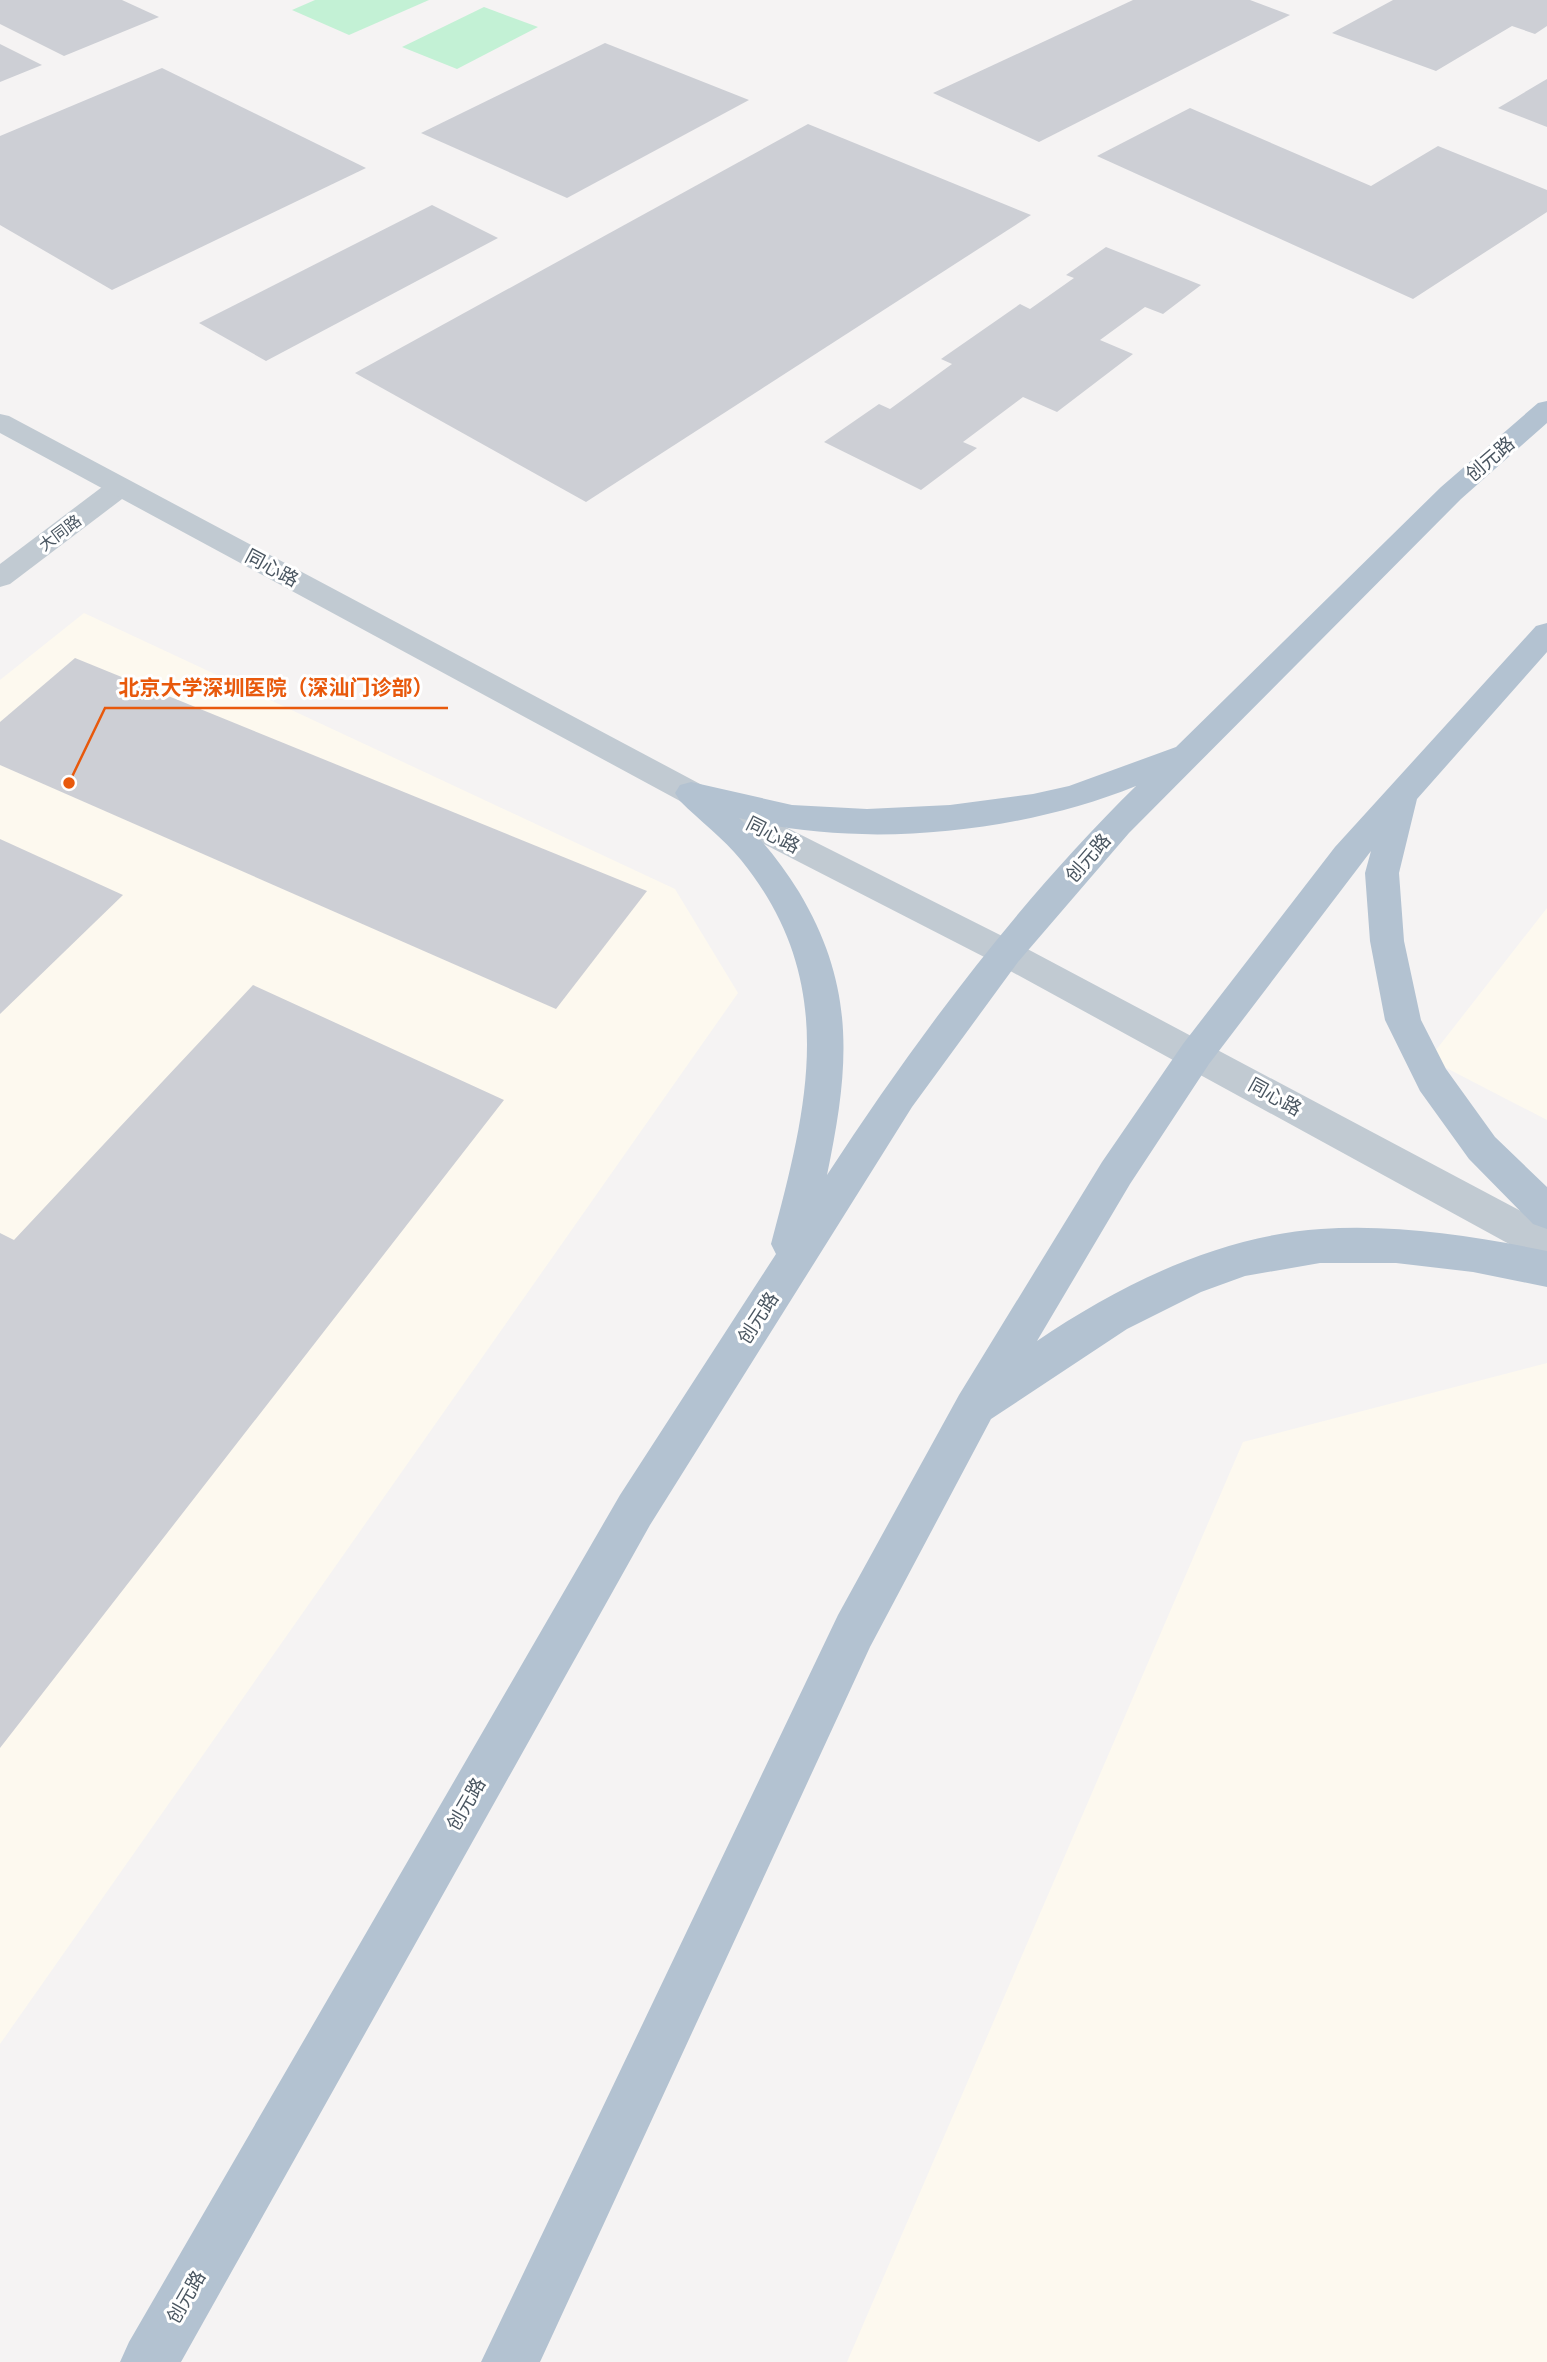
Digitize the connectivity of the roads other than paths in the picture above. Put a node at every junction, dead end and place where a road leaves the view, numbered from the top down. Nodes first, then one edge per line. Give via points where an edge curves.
1 (1547, 410) edge
2 (0, 422) edge
3 (120, 487) junction
4 (0, 578) edge
5 (1547, 634) edge
6 (1191, 751) junction
7 (691, 793) junction
8 (1402, 793) junction
9 (1006, 953) junction
10 (1196, 1054) junction
11 (1547, 1212) edge
12 (1547, 1245) edge
13 (1547, 1269) edge
14 (780, 1282) junction
15 (974, 1409) junction
16 (149, 2362) edge
17 (510, 2362) edge

1 - 6 main road, 创元路 via 1451,493
2 - 3 street, 同心路
3 - 4 street, 大同路
3 - 7 street, 同心路
5 - 8 main road
6 - 7 main road via 1103,787 1034,806 959,816 875,821 792,817
6 - 9 main road, 创元路 via 1116,825
7 - 9 street, 同心路
7 - 14 main road via 759,858 816,964 825,1014 823,1086 812,1165
8 - 10 main road via 1347,856
8 - 11 main road via 1382,873 1387,941 1403,1020 1433,1080 1482,1148
9 - 10 street, 同心路
9 - 14 main road, 创元路 via 899,1096
10 - 12 street, 同心路
10 - 15 main road via 1116,1172
13 - 15 main road via 1407,1248 1321,1245 1246,1259 1172,1285 1093,1327
14 - 16 main road, 创元路 via 635,1510
15 - 17 main road via 854,1631

